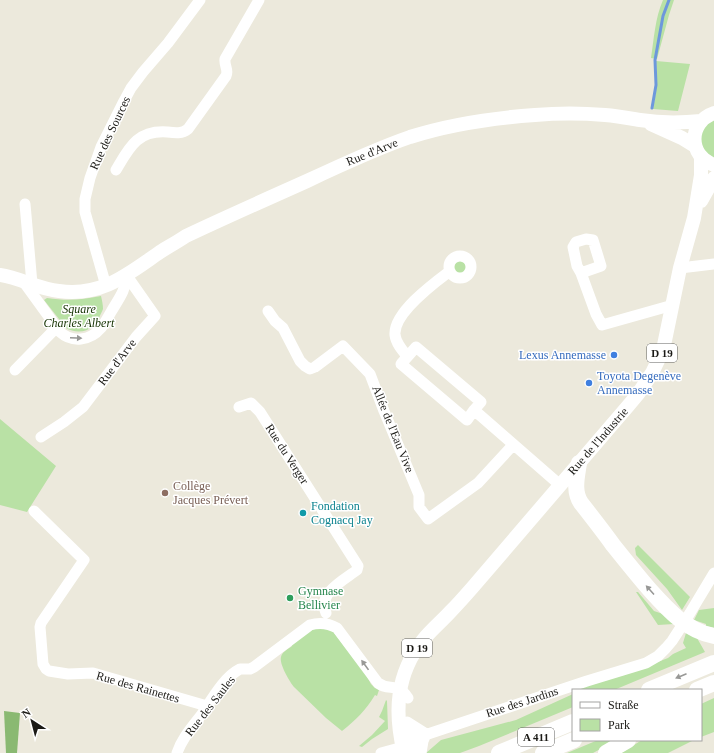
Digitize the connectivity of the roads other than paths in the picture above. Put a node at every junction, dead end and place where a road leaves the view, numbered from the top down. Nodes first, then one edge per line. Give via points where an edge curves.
1 (200, 0) edge
2 (259, 0) edge
3 (710, 114) edge
4 (642, 120) junction
5 (698, 152) junction
6 (714, 165) edge
7 (116, 170) dead end
8 (714, 178) edge
9 (26, 204) dead end
10 (694, 218) junction
11 (714, 264) edge
12 (680, 268) junction
13 (450, 271) dead end
14 (581, 273) dead end
15 (0, 275) edge
16 (127, 276) junction
17 (28, 283) junction
18 (106, 286) junction
19 (673, 305) junction
20 (268, 311) dead end
21 (56, 328) junction
22 (407, 356) junction
23 (15, 370) dead end
24 (239, 407) dead end
25 (474, 410) junction
26 (40, 437) dead end
27 (513, 445) junction
28 (579, 463) junction
29 (560, 485) junction
30 (34, 511) dead end
31 (714, 573) edge
32 (326, 612) junction
33 (310, 625) junction
34 (337, 628) junction
35 (714, 636) edge
36 (714, 663) edge
37 (714, 683) edge
38 (651, 689) edge
39 (699, 689) edge
40 (714, 690) edge
41 (401, 692) junction
42 (702, 696) edge
43 (207, 706) junction
44 (407, 722) junction
45 (572, 722) edge
46 (426, 734) junction
47 (572, 741) edge
48 (626, 741) edge
49 (407, 747) edge
50 (177, 753) edge
51 (381, 753) edge
52 (421, 753) edge
53 (499, 753) edge
54 (543, 753) edge
55 (606, 753) edge

1 - 18 street, Rue des Sources via 131,88 101,147 90,178 85,212
2 - 7 street via 225,60 226,74 188,129 181,133 154,132 141,137 130,147
3 - 4 main road, Rue d'Arve via 680,123
3 - 5 main road, Rue de l'Industrie via 695,131 694,139
4 - 5 main road, Rue d'Arve via 682,138
4 - 16 main road, Rue d'Arve via 580,113 528,115 490,119 410,137 358,157 186,236
5 - 6 main road, Rue d'Arve
5 - 10 main road, Rue de l'Industrie / D 19 via 701,175
8 - 10 main road, Rue de l'Industrie / D 19
9 - 17 street
10 - 12 main road, Rue de l'Industrie / D 19
11 - 12 street
12 - 19 main road, Rue de l'Industrie / D 19
13 - 22 street via 421,294 399,320 395,330 396,338
14 - 19 street via 602,325
15 - 17 main road, Rue d'Arve
16 - 18 main road, Rue d'Arve
21 -> 16 street via 71,338 85,338 94,334 101,328 120,298
16 - 26 street, Rue d'Arve via 155,316 83,406
17 - 18 main road, Rue d'Arve via 60,292 92,290
17 - 21 street
19 - 28 main road, Rue de l'Industrie / D 19 via 663,350 652,373 638,394
20 - 27 street, Allée de l'Eau Vive via 283,328 305,366 315,367 343,346 370,374 420,495 419,507 428,519 478,483
21 - 23 street
22 - 25 street via 416,347 481,402
22 - 25 street via 401,364 467,420
24 - 32 street, Rue du Verger via 251,403 260,412 358,566 357,570 326,595
25 - 27 street
27 - 29 street
28 - 29 main road, Rue de l'Industrie / D 19
35 -> 28 highway via 703,633 678,618 636,574 579,500 576,486
29 - 41 main road, Rue de l'Industrie / D 19 via 451,611 430,643 417,670
30 - 43 street, Rue des Rainettes via 84,560 41,623 44,667 49,671 68,674 93,673
31 - 46 street, Rue des Jardins via 672,641 646,663
32 - 33 street
32 - 34 street
33 - 34 street via 325,623
33 - 43 street, Rue des Saules via 252,669 238,670 222,685
41 -> 34 street via 376,682
36 -> 38 highway
37 - 39 highway
40 - 42 highway
41 - 44 main road, Rue de l'Industrie / D 19
41 - 49 main road, Rue de l'Industrie / D 19 via 398,719
43 - 50 street, Rue des Saules
44 - 46 street
44 - 49 main road, Rue de l'Industrie / D 19
45 - 53 highway, A 411
46 - 49 street, Rue des Jardins
46 - 52 street
47 - 54 highway, A 411
48 - 55 highway
49 - 51 street

